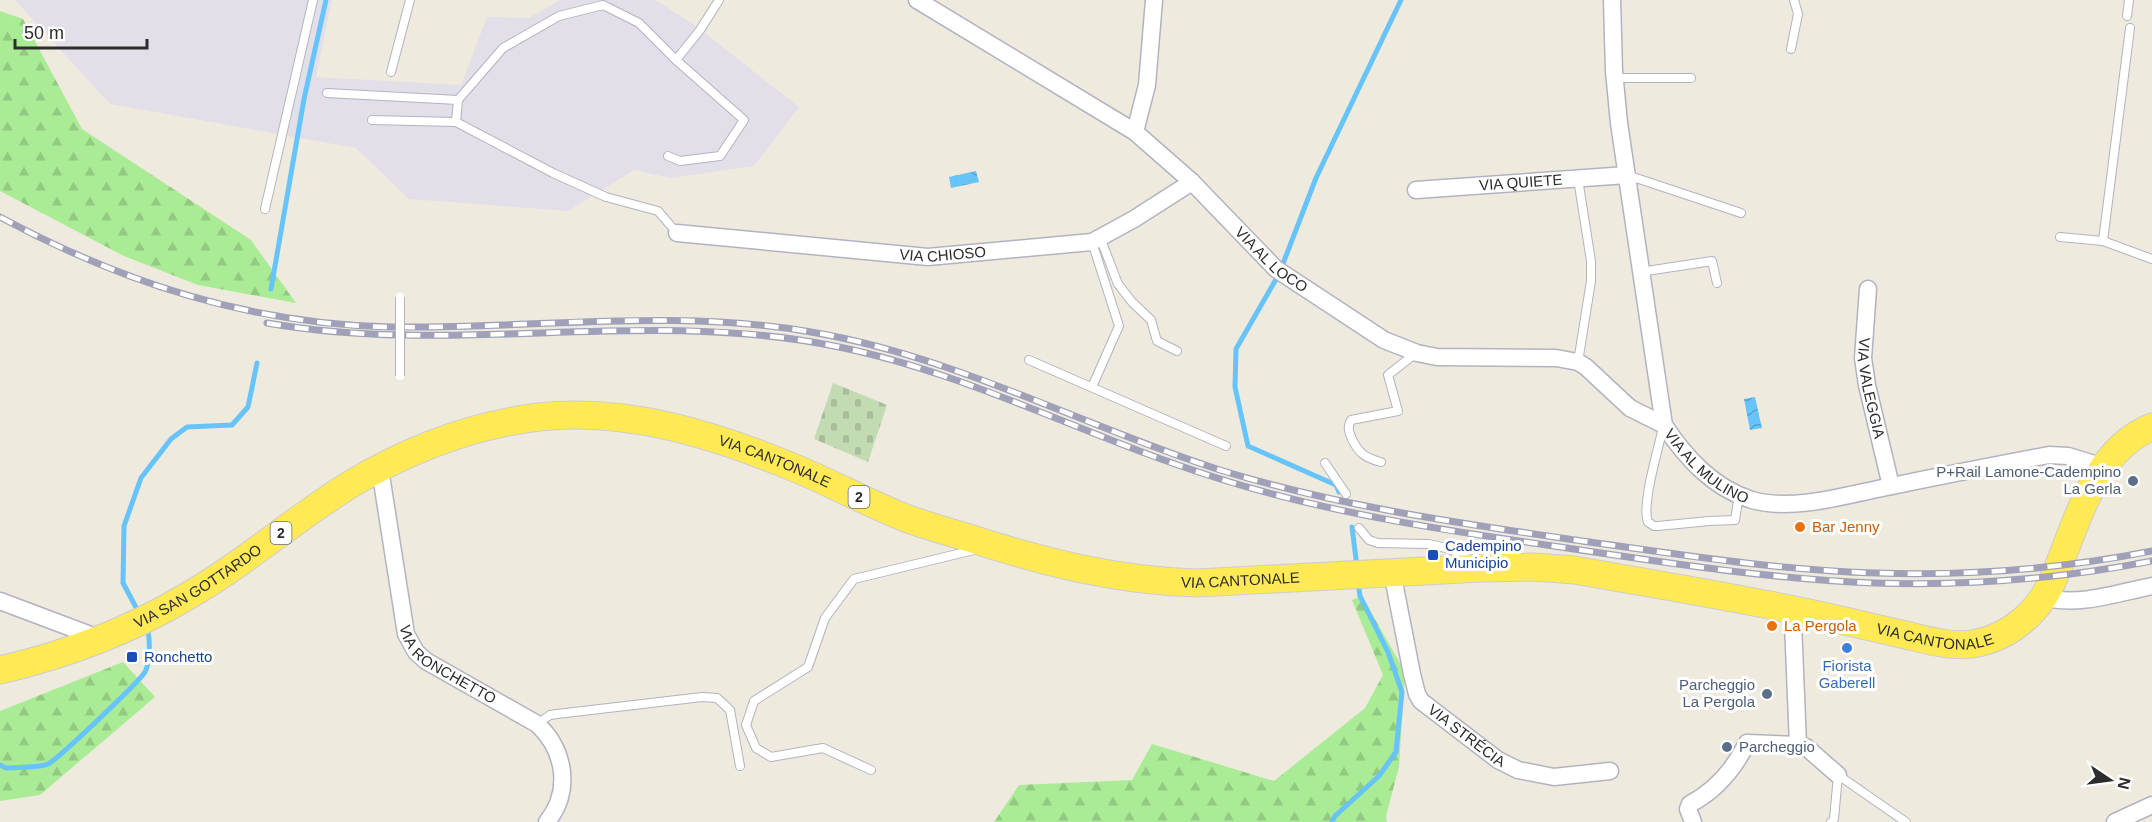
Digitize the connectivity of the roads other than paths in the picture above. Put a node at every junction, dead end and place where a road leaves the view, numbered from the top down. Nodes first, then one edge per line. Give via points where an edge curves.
1 (314, 0) edge
2 (410, 0) edge
3 (719, 0) edge
4 (917, 0) edge
5 (1154, 0) edge
6 (1612, 0) edge
7 (1794, 0) edge
8 (2129, 0) edge
9 (2127, 16) dead end
10 (2130, 28) dead end
11 (1791, 48) dead end
12 (676, 60) junction
13 (392, 72) dead end
14 (1615, 78) junction
15 (1691, 78) dead end
16 (327, 93) dead end
17 (458, 100) junction
18 (372, 120) dead end
19 (456, 122) junction
20 (1136, 132) junction
21 (668, 156) dead end
22 (1627, 175) junction
23 (1578, 179) junction
24 (1192, 182) junction
25 (1416, 190) dead end
26 (266, 209) dead end
27 (1741, 213) dead end
28 (677, 233) joint
29 (2060, 237) dead end
30 (1096, 240) junction
31 (2103, 241) junction
32 (2152, 259) edge
33 (1640, 272) junction
34 (1717, 283) dead end
35 (1868, 290) dead end
36 (400, 297) dead end
37 (1177, 351) dead end
38 (1417, 353) junction
39 (1029, 360) dead end
40 (1578, 362) junction
41 (400, 376) dead end
42 (1092, 387) junction
43 (1664, 425) junction
44 (2152, 428) edge
45 (1226, 446) dead end
46 (1381, 462) dead end
47 (1324, 463) dead end
48 (2104, 467) junction
49 (380, 469) junction
50 (1892, 486) junction
51 (1346, 494) dead end
52 (1739, 495) junction
53 (1359, 528) dead end
54 (993, 546) junction
55 (1481, 568) junction
56 (1383, 573) junction
57 (2152, 586) edge
58 (2045, 598) junction
59 (0, 601) edge
60 (1794, 610) junction
61 (101, 639) junction
62 (0, 670) edge
63 (537, 724) junction
64 (1798, 745) junction
65 (740, 766) dead end
66 (871, 770) dead end
67 (1610, 771) dead end
68 (1838, 775) junction
69 (2152, 805) edge
70 (551, 821) edge
71 (1693, 822) edge
72 (1831, 822) edge
73 (1906, 822) edge
74 (2115, 822) edge

1 - 26 lane
2 - 13 lane
3 - 12 lane
4 - 20 street, VIA AL LOCO
5 - 20 street via 1148,85
6 - 14 street, VIA AL MULINO
7 - 11 lane via 1797,14
8 - 9 lane
10 - 31 lane
12 - 17 lane via 639,23 603,5 559,16 503,48
12 - 21 lane via 744,120 720,156 681,161
14 - 15 lane
14 - 22 street, VIA AL MULINO
16 - 17 lane
17 - 19 lane
18 - 19 lane
19 - 28 lane via 606,197 658,211
20 - 24 street, VIA AL LOCO
22 - 23 street, VIA QUIETE
22 - 27 lane
22 - 33 street, VIA AL MULINO
23 - 25 street, VIA QUIETE
23 - 40 lane via 1591,261
24 - 30 street, VIA CHIOSO
24 - 38 street, VIA AL LOCO via 1280,272 1383,340
28 - 30 street, VIA CHIOSO via 928,257
29 - 31 lane
30 - 37 lane via 1118,284 1151,320 1157,341
30 - 42 lane via 1119,326
31 - 32 lane
33 - 34 lane via 1712,261
33 - 43 street, VIA AL MULINO
35 - 50 street, VIA VALEGGIA via 1863,358
36 - 41 lane, bridge
38 - 40 street, VIA AL LOCO
38 - 46 lane via 1388,375 1398,411 1351,420 1349,424 1357,451
39 - 42 lane
40 - 43 street via 1630,408
42 - 45 lane
43 - 52 street, VIA AL MULINO via 1691,462
43 - 52 lane via 1647,500 1648,522 1658,526 1735,520
44 - 48 main road, 2 via 2129,441
47 - 51 lane
48 - 50 street, VIA AL MULINO via 2068,456 2049,455
48 - 58 main road, VIA CANTONALE / 2
49 - 54 main road, VIA CANTONALE / 2 via 446,440 511,421 568,415 613,417 667,425 726,442 800,470 908,519
49 - 61 main road, VIA SAN GOTTARDO / 2 via 184,598
49 - 63 street, VIA RONCHETTO via 406,634 411,645 426,661
50 - 52 street, VIA AL MULINO via 1787,504
53 - 55 lane via 1369,540 1378,543 1439,546 1463,555
54 - 56 main road, VIA CANTONALE / 2 via 1082,570 1168,582
54 - 66 lane via 854,579 825,618 808,666 754,701 746,725 756,748 771,757 823,748
55 - 56 main road, VIA CANTONALE / 2
55 - 60 main road, VIA CANTONALE / 2 via 1575,570
56 - 67 street, VIA STRÉCIA via 1421,701 1498,760 1518,770 1554,777
57 - 58 street via 2082,601
58 - 60 main road, VIA CANTONALE / 2 via 2008,631 1962,645
59 - 61 street
60 - 64 street
61 - 62 main road, VIA SAN GOTTARDO / 2
63 - 65 lane via 557,714 717,698 730,710
63 - 70 street, VIA RONCHETTO via 557,748 561,762 561,793
64 - 68 street via 1806,747
64 - 71 street via 1747,743 1735,767 1690,804
68 - 72 lane
68 - 73 lane
69 - 74 street

